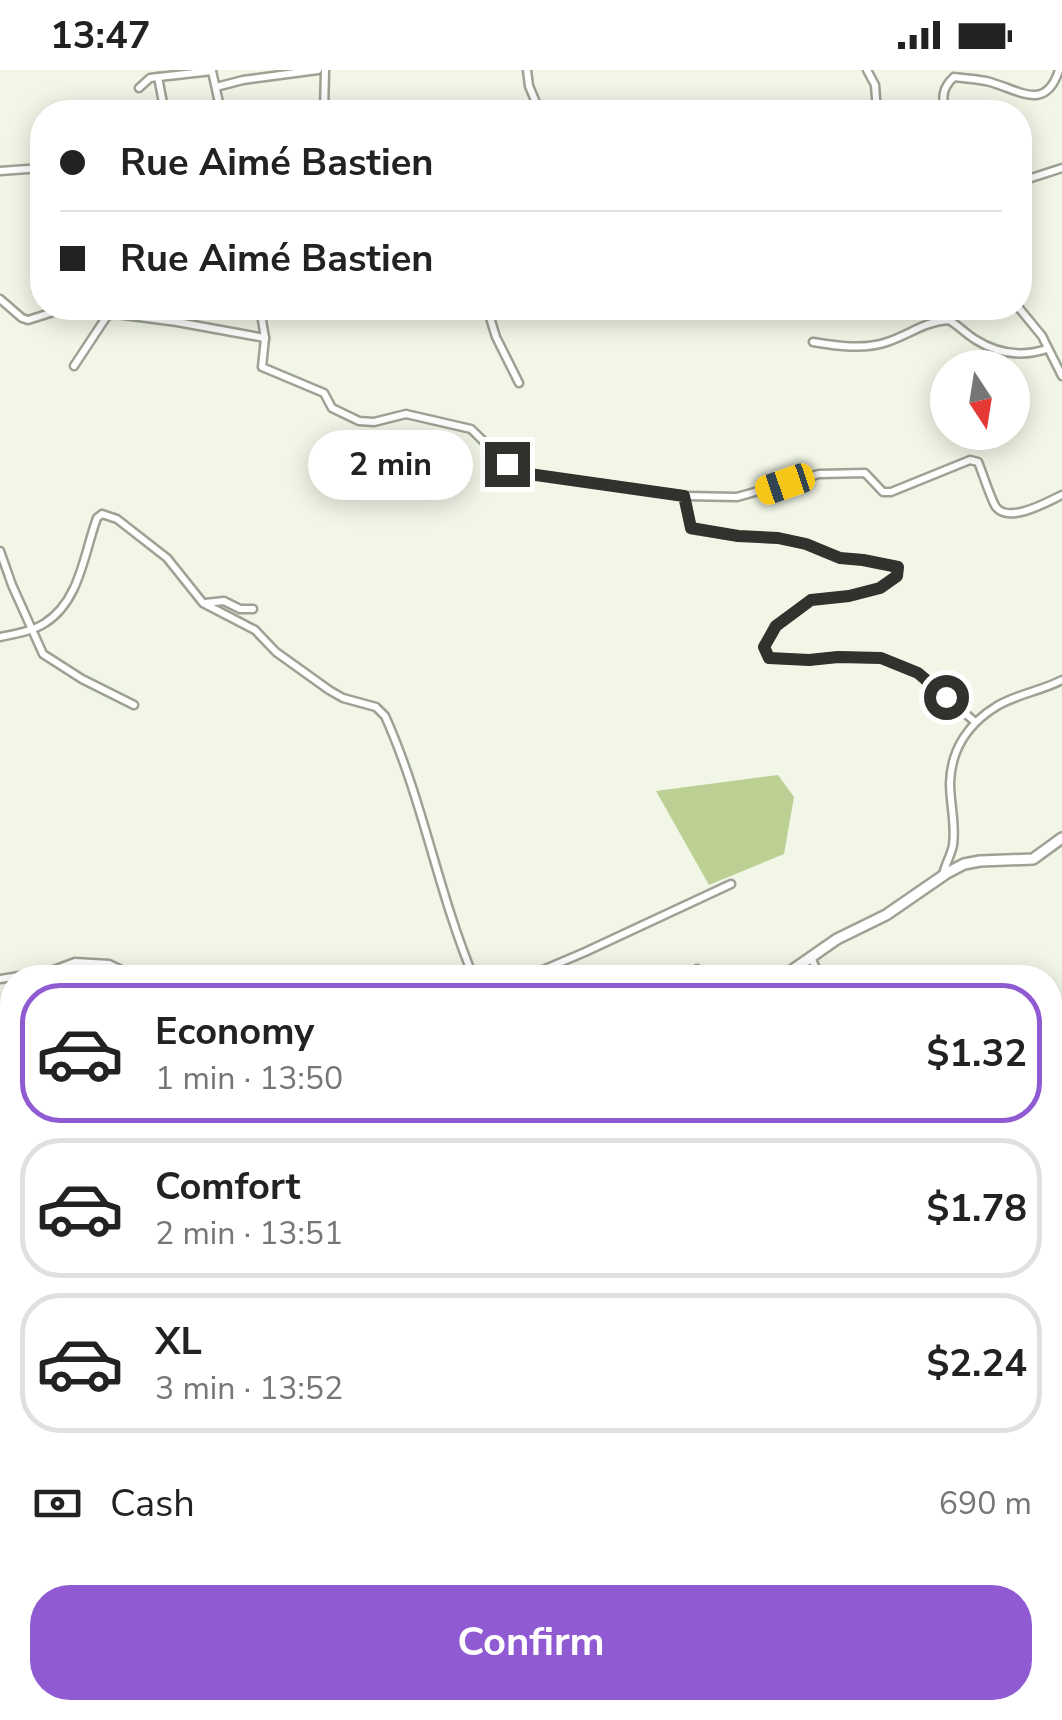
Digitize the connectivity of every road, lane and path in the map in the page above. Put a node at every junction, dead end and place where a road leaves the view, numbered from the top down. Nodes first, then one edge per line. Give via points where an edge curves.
1 (212, 70) edge
2 (322, 70) edge
3 (527, 70) edge
4 (867, 70) edge
5 (1059, 70) edge
6 (158, 76) junction
7 (216, 86) junction
8 (139, 88) dead end
9 (162, 100) edge
10 (219, 100) edge
11 (323, 100) edge
12 (535, 100) edge
13 (876, 100) edge
14 (943, 100) edge
15 (1062, 168) edge
16 (30, 169) edge
17 (0, 171) edge
18 (1032, 178) edge
19 (0, 299) edge
20 (30, 319) edge
21 (103, 320) edge
22 (162, 320) edge
23 (262, 320) edge
24 (491, 320) edge
25 (1029, 320) edge
26 (264, 338) junction
27 (813, 342) dead end
28 (1047, 349) junction
29 (74, 366) dead end
30 (1062, 376) edge
31 (519, 383) dead end
32 (1062, 495) edge
33 (684, 496) junction
34 (0, 550) edge
35 (203, 603) junction
36 (253, 610) dead end
37 (33, 629) junction
38 (0, 638) edge
39 (1062, 680) edge
40 (134, 705) dead end
41 (974, 721) junction
42 (1062, 838) edge
43 (952, 852) junction
44 (964, 864) junction
45 (942, 876) junction
46 (731, 884) dead end
47 (810, 956) junction
48 (70, 965) edge
49 (111, 965) edge
50 (468, 965) edge
51 (554, 965) edge
52 (799, 965) edge
53 (814, 965) edge

1 - 6 street
1 - 7 street
2 - 7 street
2 - 11 street
3 - 12 street
4 - 13 street
5 - 14 street via 1052,88 1029,96 954,77
6 - 8 street
6 - 9 street
7 - 10 street
15 - 18 street
16 - 17 street
19 - 20 street
21 - 29 street
22 - 26 street
23 - 26 street
24 - 31 street
25 - 28 street
26 - 33 street via 262,367 324,393 343,415 374,422 406,414 470,429 522,473
27 - 28 street via 868,346 949,320 996,350
28 - 30 street
32 - 33 street via 1003,512 978,462 970,460 891,492 865,473 819,474 737,497
33 - 41 street via 691,528 778,538 898,567 897,576 880,588 811,600 776,626 764,647 769,658 881,658 918,673
34 - 37 street
35 - 36 street via 224,600
35 - 37 street via 167,558 102,514 72,590
35 - 50 street via 256,630 329,690 385,716
37 - 38 street
37 - 40 street via 48,658
39 - 41 street via 1019,694
41 - 43 street via 953,761
42 - 44 street via 1032,859
43 - 44 street
43 - 45 street
44 - 45 street
45 - 47 street
46 - 51 street
47 - 52 street
47 - 53 street
48 - 49 street

